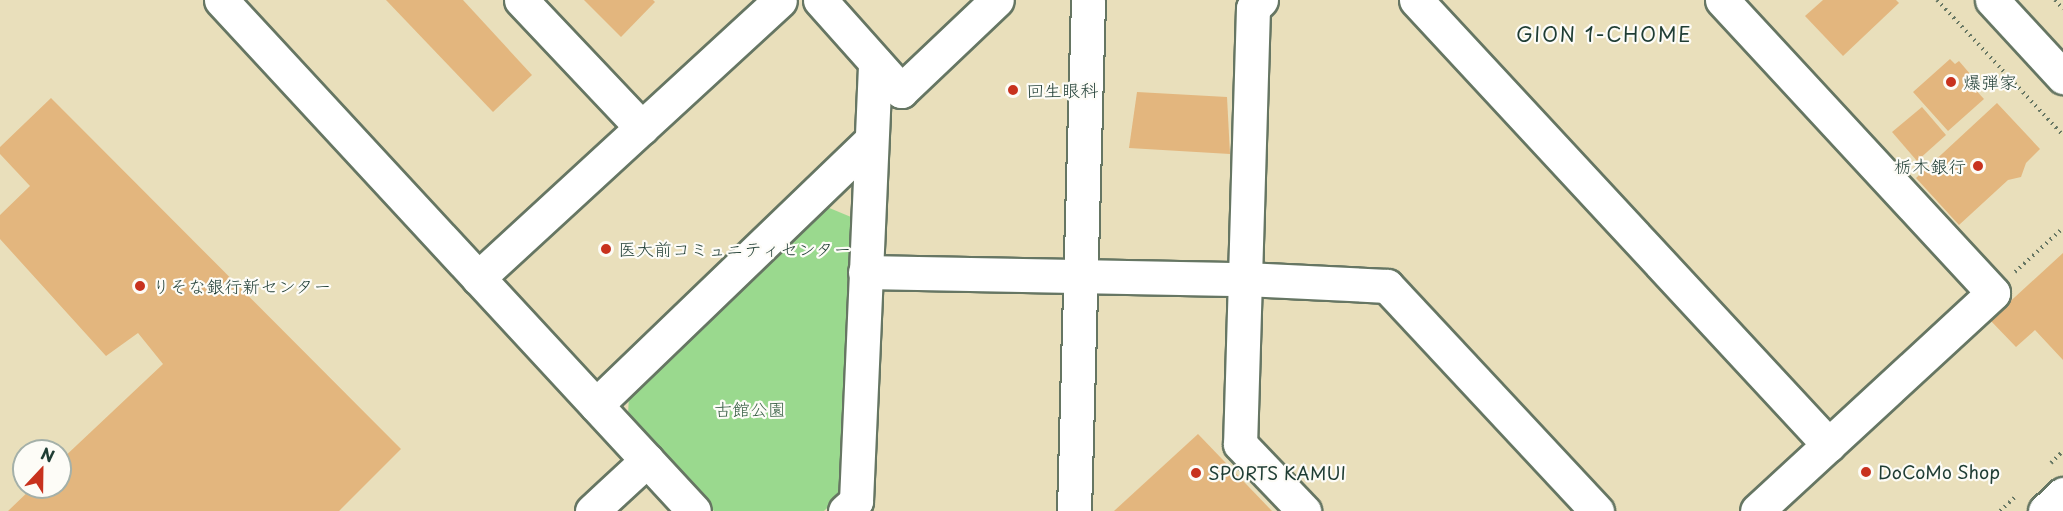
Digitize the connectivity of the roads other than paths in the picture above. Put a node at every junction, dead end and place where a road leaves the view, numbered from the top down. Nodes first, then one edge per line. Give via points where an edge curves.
1 (221, 0) edge
2 (521, 0) edge
3 (780, 0) edge
4 (820, 0) edge
5 (997, 0) edge
6 (1088, 0) edge
7 (1261, 0) edge
8 (1416, 0) edge
9 (1722, 0) edge
10 (1992, 0) edge
11 (875, 62) junction
12 (2063, 77) edge
13 (642, 128) junction
14 (869, 142) junction
15 (865, 272) junction
16 (1080, 277) junction
17 (478, 278) junction
18 (1245, 279) junction
19 (596, 405) junction
20 (1829, 446) junction
21 (647, 460) junction
22 (2063, 494) edge
23 (592, 511) edge
24 (694, 511) edge
25 (845, 511) edge
26 (1074, 511) edge
27 (1304, 511) edge
28 (1597, 511) edge
29 (1757, 511) edge
30 (2045, 511) edge

1 - 17 street
2 - 13 street
3 - 13 street
4 - 11 street
5 - 11 street via 901,91
6 - 16 street
7 - 18 street via 1253,8
8 - 20 street
9 - 20 street via 1993,293
10 - 12 street
11 - 14 street
13 - 17 street
14 - 15 street
14 - 19 street
15 - 16 street
15 - 25 street via 856,501
16 - 18 street
16 - 26 street
17 - 19 street
18 - 27 street via 1240,444
18 - 28 street via 1387,286
19 - 21 street
20 - 29 street
21 - 23 street
21 - 24 street
22 - 30 street

